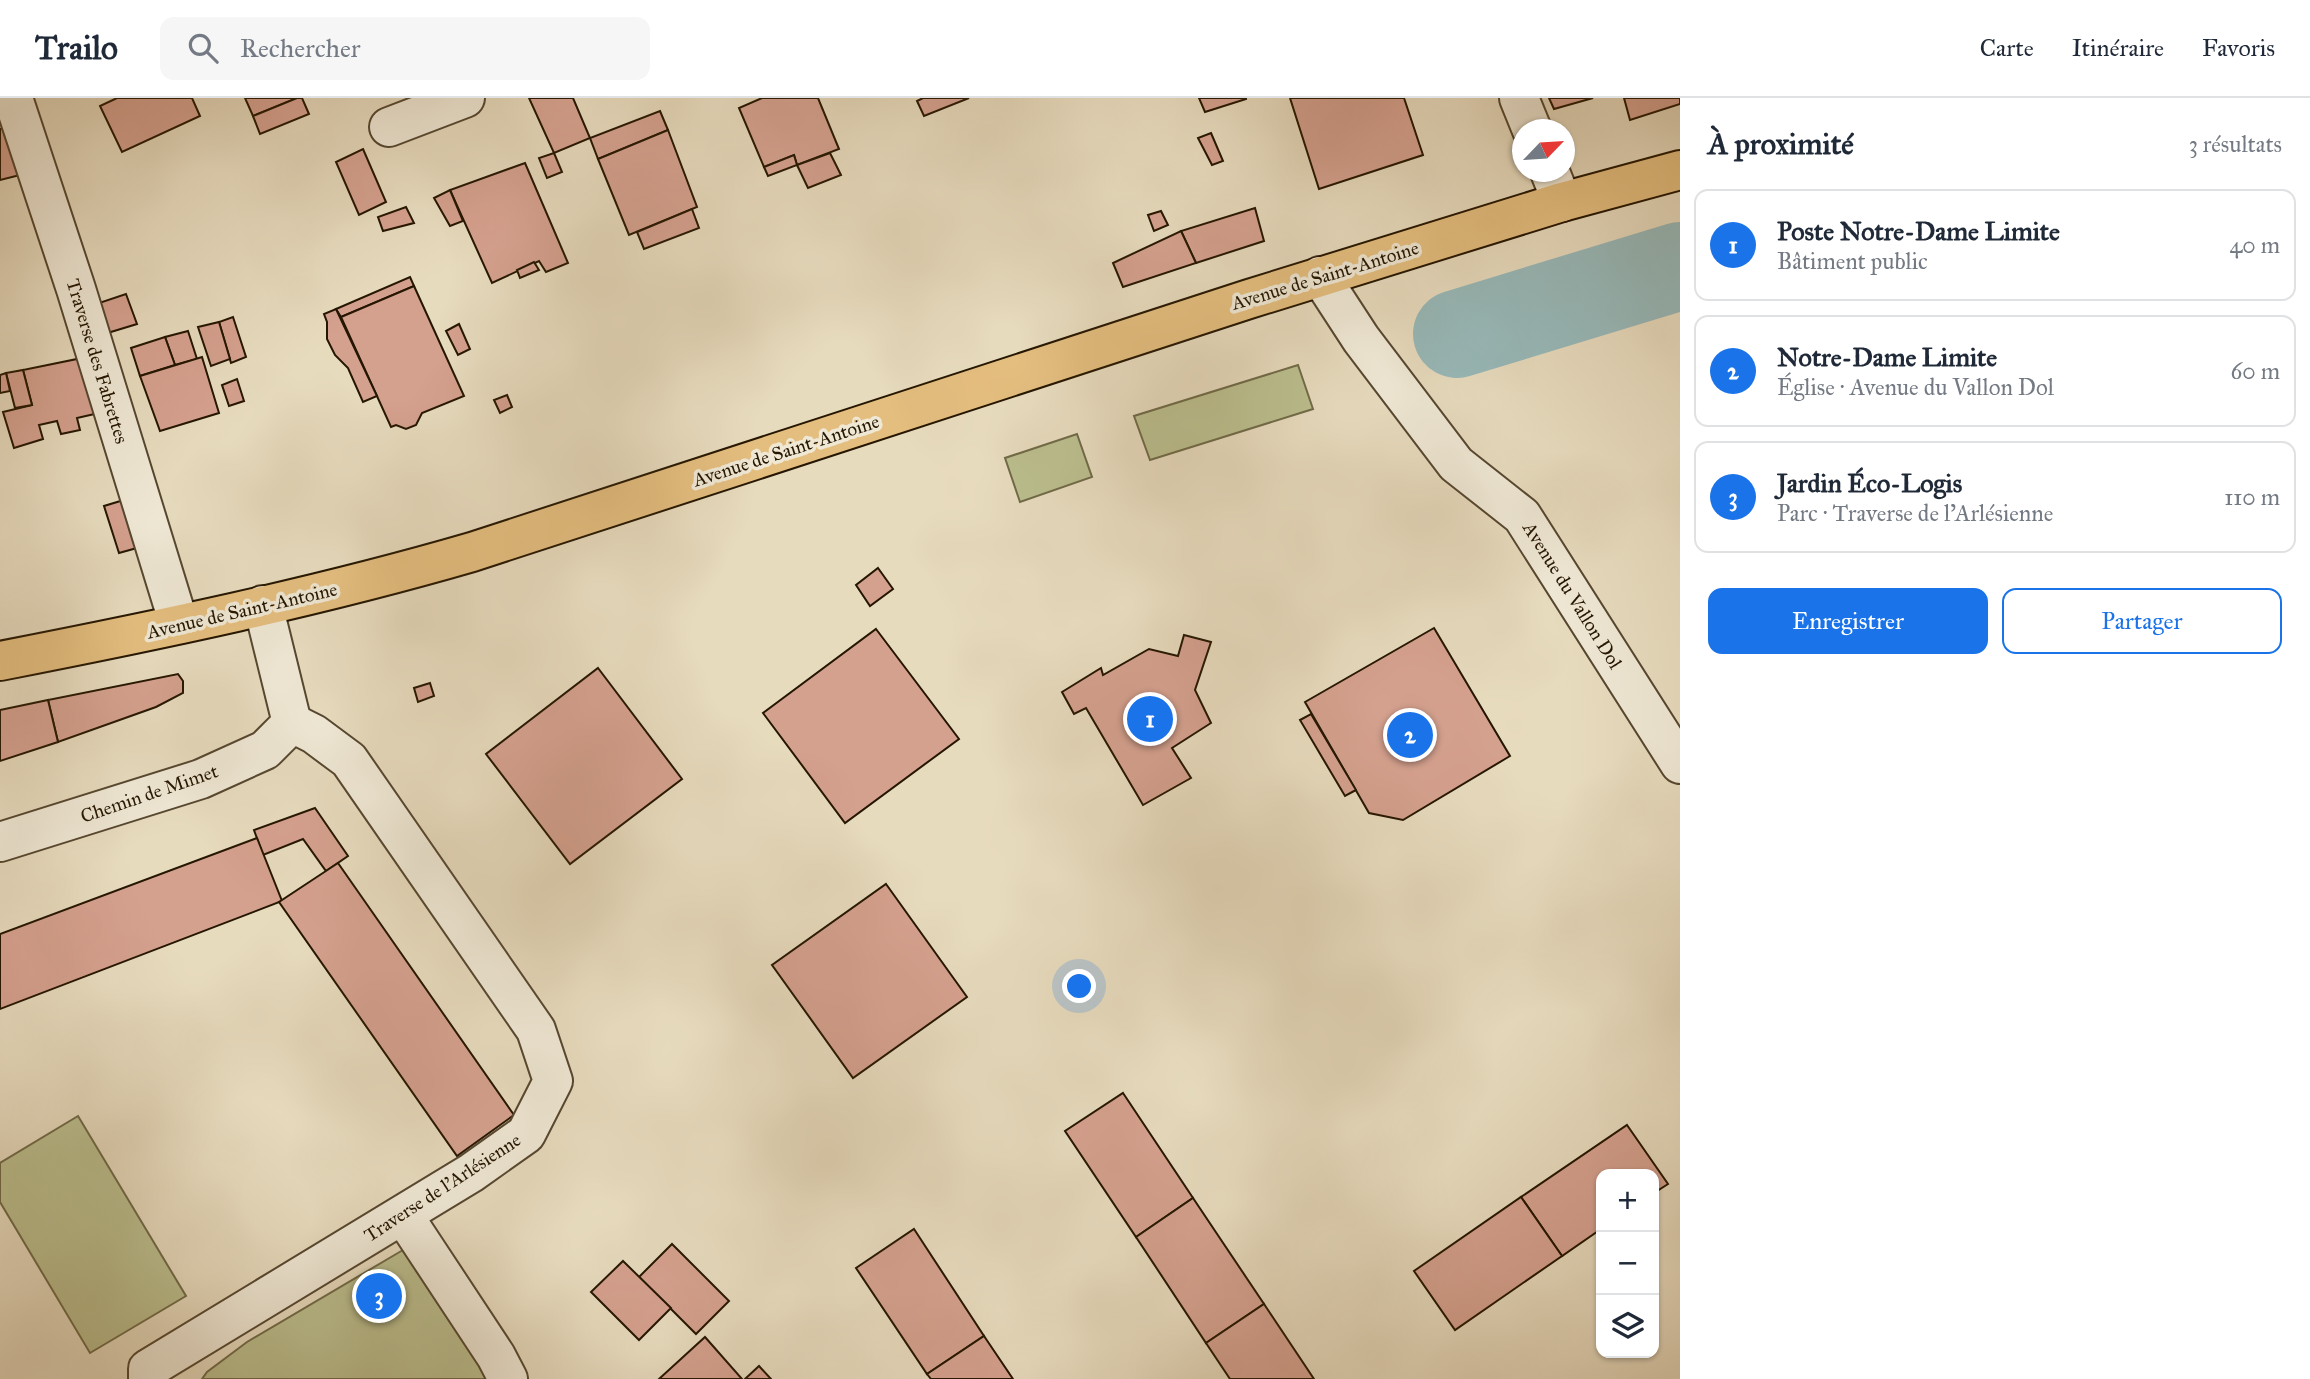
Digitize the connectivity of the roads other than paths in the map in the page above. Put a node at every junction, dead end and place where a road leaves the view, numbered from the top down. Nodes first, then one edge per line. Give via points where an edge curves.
1 (13, 98) edge
2 (465, 98) edge
3 (1518, 98) edge
4 (1527, 119) edge
5 (388, 127) dead end
6 (1680, 170) edge
7 (1556, 187) edge
8 (1320, 276) junction
9 (263, 605) junction
10 (179, 624) junction
11 (0, 661) edge
12 (292, 723) junction
13 (1680, 764) edge
14 (0, 842) edge
15 (403, 1215) junction
16 (148, 1379) edge
17 (508, 1379) edge

1 - 10 street, Traverse des Fabrettes
2 - 5 street
3 - 4 street
6 - 7 main road, Avenue de Saint-Antoine
7 - 8 main road, Avenue de Saint-Antoine
8 - 9 main road, Avenue de Saint-Antoine via 472,552
8 - 13 street, Avenue du Vallon Dol via 1456,464 1522,516
9 - 10 main road, Avenue de Saint-Antoine
9 - 12 street
10 - 11 main road, Avenue de Saint-Antoine
12 - 14 street, Chemin de Mimet via 265,750 201,779
12 - 15 street, Traverse de l'Arlésienne via 349,760 537,1030 552,1081 526,1134
15 - 16 street, Traverse de l'Arlésienne via 148,1369
15 - 17 street

